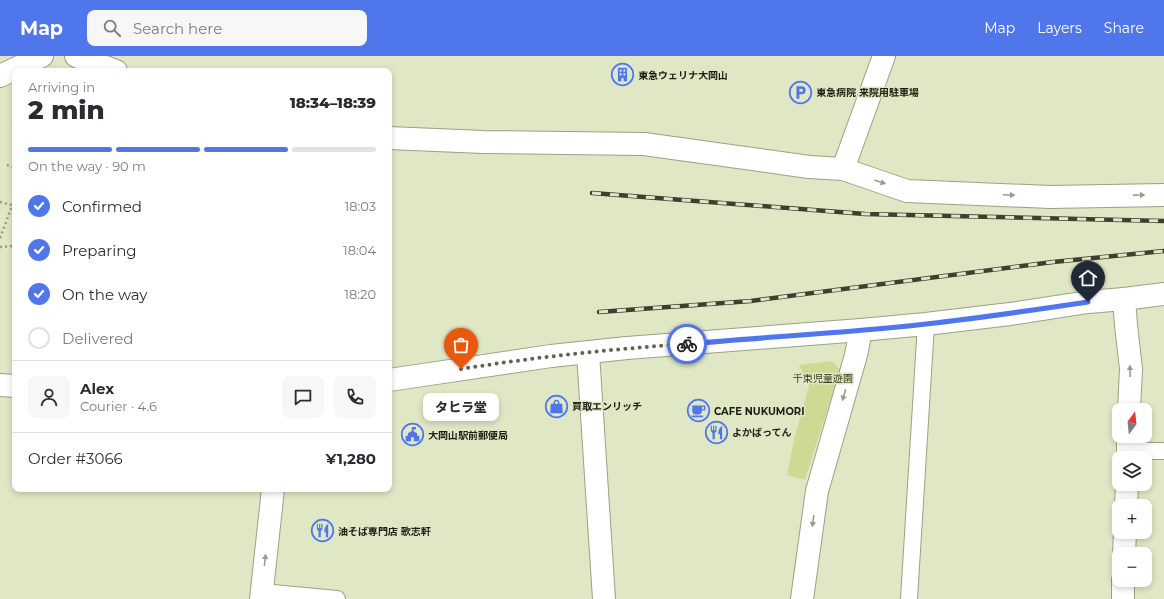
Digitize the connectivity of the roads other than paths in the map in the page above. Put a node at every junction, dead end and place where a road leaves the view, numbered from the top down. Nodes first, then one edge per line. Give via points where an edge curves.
1 (42, 56) edge
2 (76, 56) edge
3 (884, 56) edge
4 (17, 68) edge
5 (108, 68) edge
6 (12, 70) edge
7 (0, 76) edge
8 (392, 138) edge
9 (843, 169) junction
10 (1164, 195) edge
11 (1164, 294) edge
12 (1124, 299) junction
13 (926, 324) junction
14 (861, 330) junction
15 (588, 353) junction
16 (392, 380) edge
17 (0, 385) edge
18 (12, 386) edge
19 (1129, 403) edge
20 (1128, 448) edge
21 (1164, 451) edge
22 (273, 492) edge
23 (1123, 587) edge
24 (261, 595) edge
25 (337, 599) edge
26 (604, 599) edge
27 (802, 599) edge
28 (909, 599) edge
29 (1123, 599) edge

1 - 4 street
2 - 5 street
3 - 9 street
6 - 7 street
8 - 9 street via 644,144 809,167
9 -> 10 street via 907,191 1050,197
11 - 12 street
12 - 13 street
19 -> 12 street via 1130,369
13 - 14 street
13 - 28 lane
14 - 15 street
14 -> 27 street via 817,491
15 - 16 street via 513,361
15 - 26 street
17 - 18 street
20 - 21 lane
24 -> 22 street
23 - 29 street
24 - 25 lane

